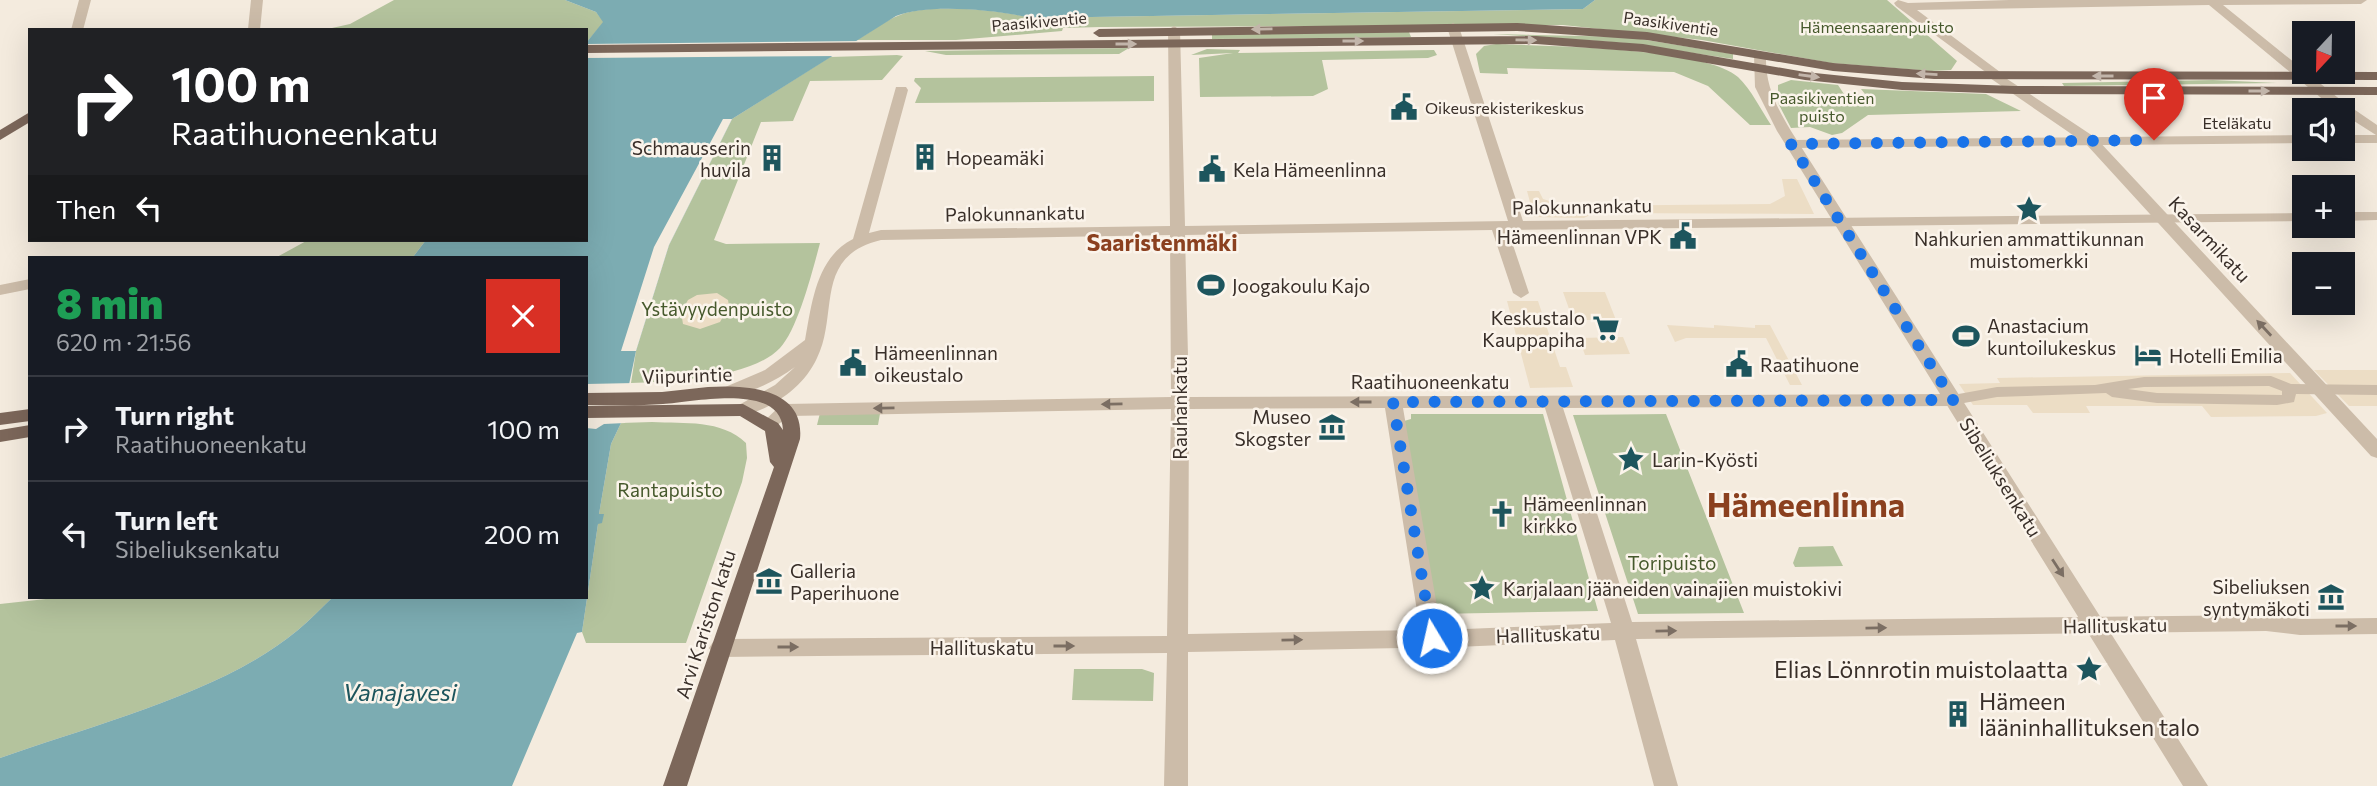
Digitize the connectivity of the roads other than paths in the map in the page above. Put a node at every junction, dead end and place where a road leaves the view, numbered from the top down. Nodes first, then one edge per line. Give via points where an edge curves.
1 (85, 0) edge
2 (257, 0) edge
3 (2361, 0) edge
4 (2216, 1) edge
5 (1901, 4) edge
6 (78, 28) edge
7 (254, 28) edge
8 (1455, 34) junction
9 (1174, 37) junction
10 (588, 49) edge
11 (2292, 58) edge
12 (1759, 62) junction
13 (2292, 72) edge
14 (1995, 75) junction
15 (2356, 75) edge
16 (2377, 76) edge
17 (2318, 84) edge
18 (2328, 84) edge
19 (901, 90) dead end
20 (2015, 90) junction
21 (2322, 90) junction
22 (2339, 91) junction
23 (2377, 91) edge
24 (28, 117) edge
25 (28, 131) edge
26 (2376, 133) edge
27 (0, 136) edge
28 (2355, 137) edge
29 (2292, 139) edge
30 (2091, 141) junction
31 (1791, 144) junction
32 (0, 149) edge
33 (2377, 216) edge
34 (2292, 217) edge
35 (2355, 217) edge
36 (2162, 218) junction
37 (1839, 220) junction
38 (1499, 226) junction
39 (1517, 226) junction
40 (1177, 230) junction
41 (860, 240) junction
42 (28, 284) edge
43 (0, 290) edge
44 (1521, 293) dead end
45 (783, 378) junction
46 (2320, 389) junction
47 (2377, 390) edge
48 (729, 392) junction
49 (588, 399) edge
50 (767, 399) junction
51 (1953, 400) junction
52 (1552, 401) junction
53 (1393, 402) junction
54 (1180, 403) junction
55 (659, 404) junction
56 (743, 410) junction
57 (786, 410) junction
58 (588, 412) edge
59 (28, 415) edge
60 (0, 419) edge
61 (770, 424) junction
62 (28, 431) edge
63 (0, 436) edge
64 (2377, 451) edge
65 (778, 477) junction
66 (2096, 626) junction
67 (2377, 626) edge
68 (1622, 631) junction
69 (1432, 638) junction
70 (1178, 644) junction
71 (720, 648) junction
72 (675, 786) edge
73 (1176, 786) edge
74 (1665, 786) edge
75 (2196, 786) edge

1 - 6 street
2 - 7 street
3 - 4 street
4 - 5 street
4 - 11 street
5 - 14 street, Kasarmikatu
8 - 9 main road, Paasikiventie
8 - 12 main road, Paasikiventie via 1607,44
8 - 39 street
9 - 10 main road, Paasikiventie via 960,45
9 - 40 street, Rauhankatu
14 -> 12 main road, Paasikiventie
12 -> 20 main road, Paasikiventie via 1859,83
12 - 31 street, Sibeliuksenkatu via 1762,91
13 -> 14 main road, Paasikiventie
14 - 20 street, Kasarmikatu
15 - 16 main road, Paasikiventie
17 - 21 street
18 - 22 street
19 - 41 street
20 -> 21 main road, Paasikiventie
20 - 30 street, Kasarmikatu
21 - 22 main road, Paasikiventie
21 - 26 street
22 - 23 main road, Paasikiventie
22 - 26 street
24 - 27 main road
25 - 32 main road
26 - 28 street
29 - 30 street, Eteläkatu
30 - 31 street, Eteläkatu
30 - 36 street, Kasarmikatu
31 - 37 street, Sibeliuksenkatu
33 - 35 street
34 - 36 street, Palokunnankatu
36 - 37 street, Palokunnankatu
46 -> 36 street, Kasarmikatu
37 - 39 street, Palokunnankatu
37 - 51 street, Sibeliuksenkatu
38 - 39 street, Palokunnankatu
38 - 40 street, Palokunnankatu
38 - 44 street
40 - 41 street, Palokunnankatu via 895,234
40 - 54 street, Rauhankatu
41 - 45 street, Arvi Kariston katu via 833,262 810,355
42 - 43 street
45 - 48 street
45 - 50 street, Arvi Kariston katu
45 - 57 street, Arvi Kariston katu
46 - 47 street, Raatihuoneenkatu
46 - 51 street, Raatihuoneenkatu via 2289,389 2289,399 2277,400 2157,398 2095,390 1997,392
46 - 64 street, Kasarmikatu
48 - 50 main road, Viipurintie
48 - 55 main road, Viipurintie
49 - 55 main road, Viipurintie
50 - 56 street
50 - 57 main road, Viipurintie
50 - 61 street, Arvi Kariston katu
51 - 52 street, Raatihuoneenkatu
51 -> 66 street, Sibeliuksenkatu
52 - 53 street, Raatihuoneenkatu
52 - 68 street
53 -> 54 street, Raatihuoneenkatu
53 - 69 street
54 -> 57 street, Raatihuoneenkatu
54 - 70 street, Rauhankatu
55 - 56 main road, Viipurintie
55 - 58 main road, Viipurintie
56 - 61 main road
57 - 61 street
57 - 65 main road, Arvi Kariston katu via 792,433
59 - 60 main road
61 - 65 main road, Arvi Kariston katu via 778,436
62 - 63 main road
65 - 71 main road, Arvi Kariston katu
66 -> 67 street, Hallituskatu
68 -> 66 street, Hallituskatu
66 - 75 street, Sibeliuksenkatu
68 - 69 street, Hallituskatu
68 - 74 street
70 -> 69 street, Hallituskatu
71 -> 70 street, Hallituskatu
70 - 73 street, Rauhankatu
71 - 72 main road, Arvi Kariston katu

